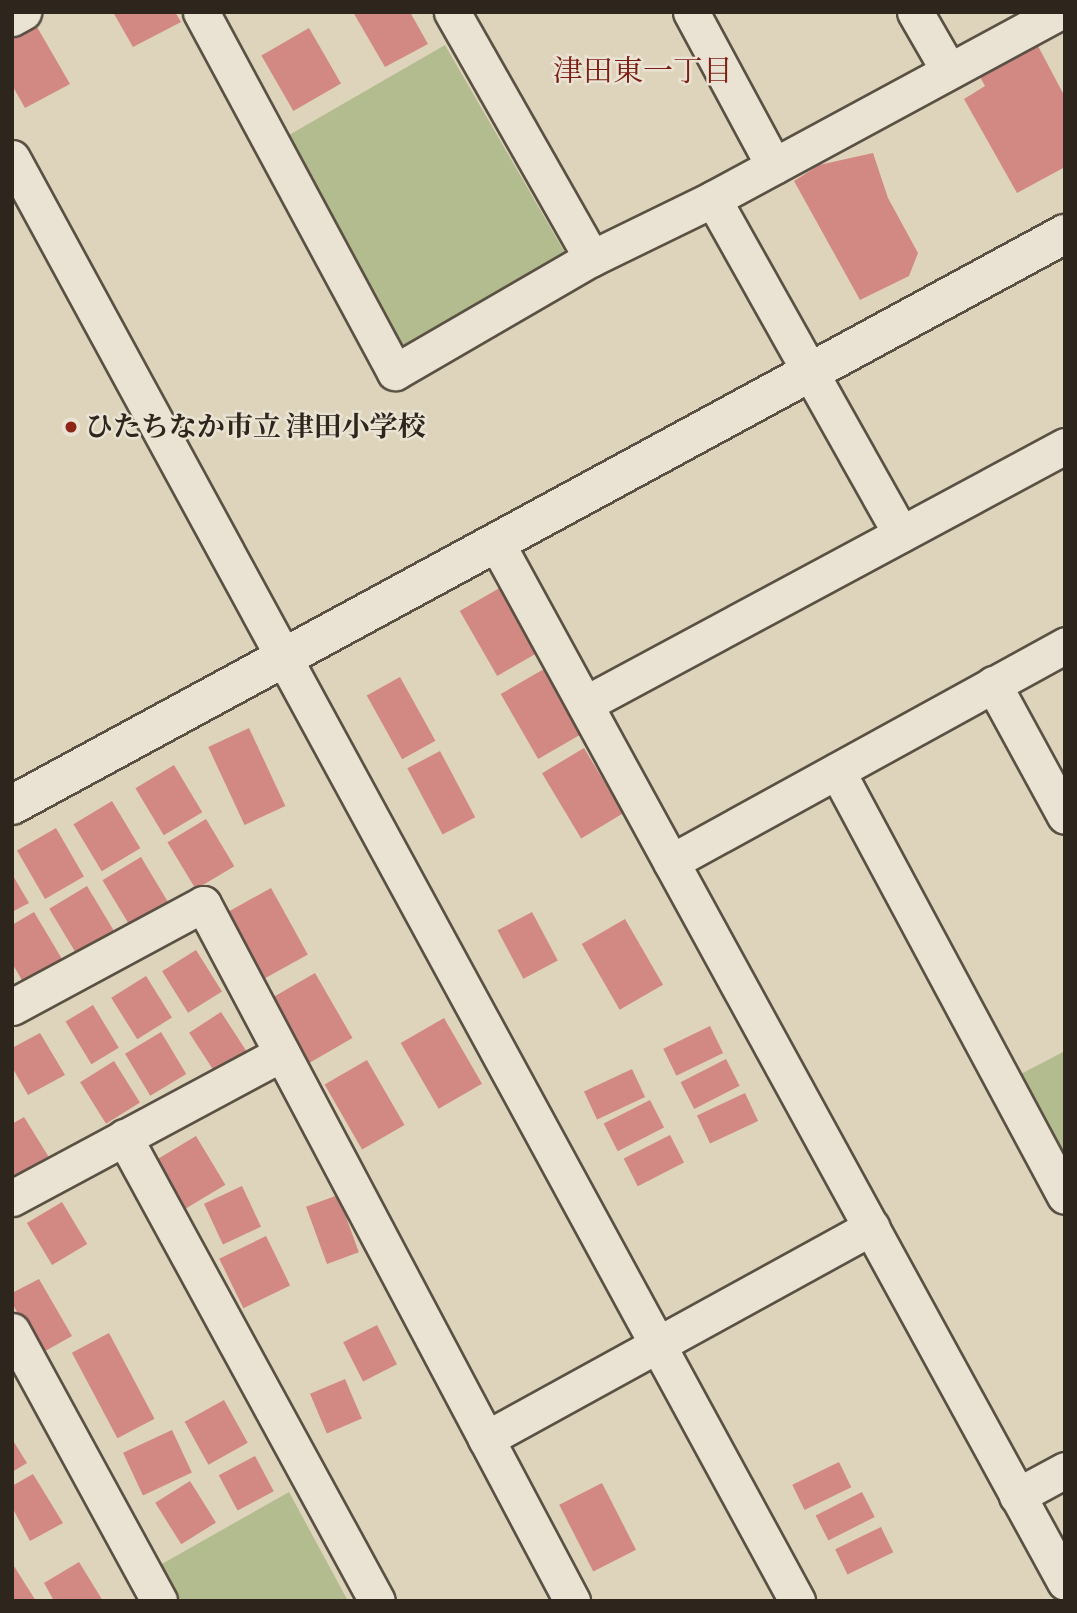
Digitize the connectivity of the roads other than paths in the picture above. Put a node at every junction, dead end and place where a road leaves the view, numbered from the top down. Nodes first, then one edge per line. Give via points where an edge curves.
1 (23, 12) edge
2 (201, 12) edge
3 (452, 12) edge
4 (691, 12) edge
5 (915, 12) edge
6 (1059, 12) edge
7 (12, 18) edge
8 (949, 71) junction
9 (12, 158) edge
10 (774, 166) junction
11 (713, 199) junction
12 (1065, 234) edge
13 (593, 258) junction
14 (811, 374) junction
15 (1065, 446) edge
16 (901, 534) junction
17 (497, 544) junction
18 (1065, 645) edge
19 (286, 659) junction
20 (993, 684) junction
21 (585, 704) junction
22 (837, 771) junction
23 (12, 805) edge
24 (1065, 816) edge
25 (671, 862) junction
26 (12, 1007) edge
27 (282, 1053) junction
28 (124, 1137) junction
29 (1065, 1196) edge
30 (12, 1198) edge
31 (871, 1227) junction
32 (12, 1331) edge
33 (659, 1343) junction
34 (486, 1439) junction
35 (1065, 1470) edge
36 (1017, 1496) junction
37 (1065, 1582) edge
38 (159, 1601) edge
39 (377, 1601) edge
40 (572, 1601) edge
41 (797, 1601) edge

1 - 7 street
2 - 13 street via 395,372
3 - 13 street
4 - 10 street
5 - 8 street
6 - 8 street
8 - 10 street
9 - 19 street
10 - 11 street
11 - 13 street
11 - 14 street
12 - 14 street
14 - 16 street
14 - 17 street
15 - 16 street
16 - 21 street
17 - 19 street
17 - 21 street
18 - 20 street
19 - 23 street
19 - 33 street
20 - 22 street
20 - 24 street
21 - 25 street
22 - 25 street
22 - 29 street
25 - 31 street
26 - 27 street via 203,904
27 - 28 street
27 - 34 street
28 - 30 street
28 - 39 street
31 - 33 street
31 - 36 street
32 - 38 street
33 - 34 street
33 - 41 street
34 - 40 street
35 - 36 street
36 - 37 street

